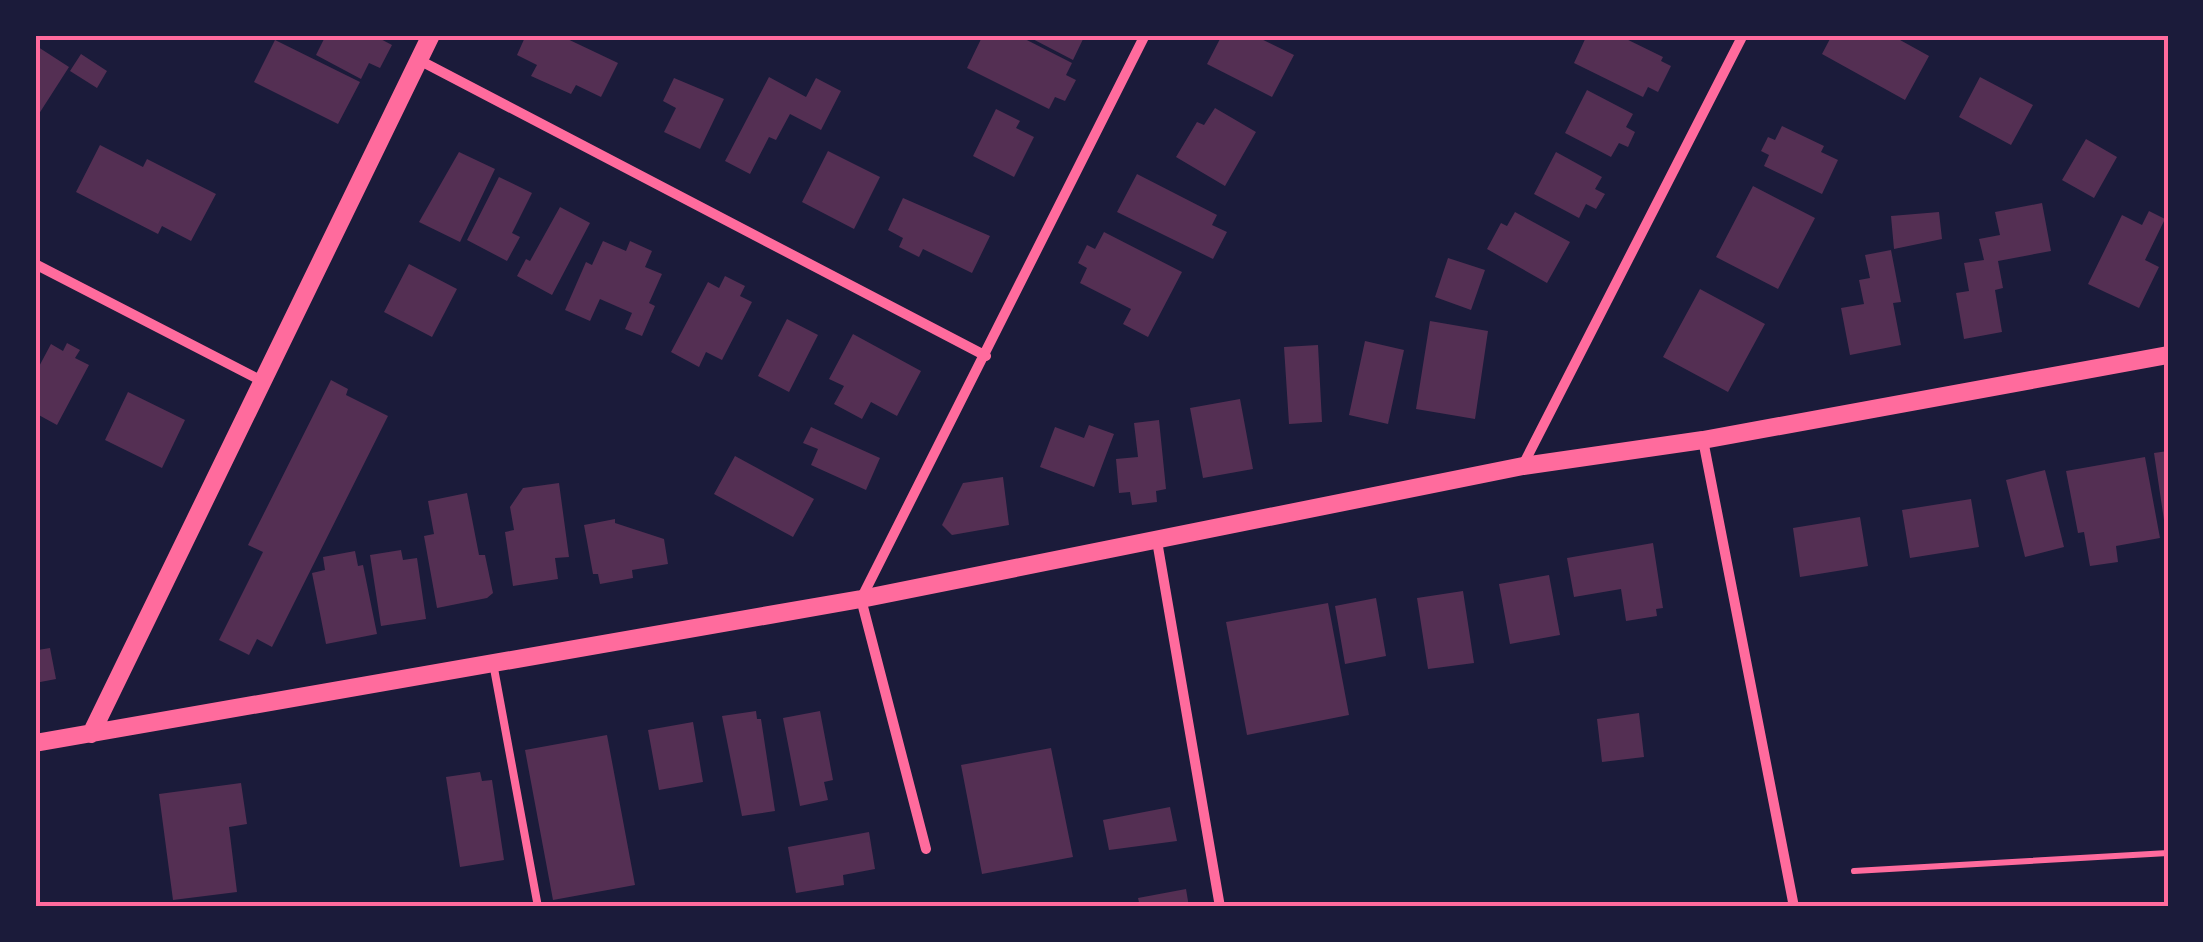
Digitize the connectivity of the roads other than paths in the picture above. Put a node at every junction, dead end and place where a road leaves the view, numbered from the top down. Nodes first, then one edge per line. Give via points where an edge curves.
1 (432, 35) edge
2 (1145, 35) edge
3 (1744, 35) edge
4 (419, 60) junction
5 (35, 264) edge
6 (2168, 355) edge
7 (986, 356) junction
8 (260, 380) junction
9 (1704, 440) junction
10 (1523, 466) junction
11 (1157, 540) junction
12 (862, 599) junction
13 (492, 663) junction
14 (91, 734) junction
15 (35, 743) edge
16 (926, 849) dead end
17 (538, 907) edge
18 (1220, 907) edge
19 (1794, 907) edge

1 - 4 street
2 - 7 street
3 - 10 street
4 - 7 street
4 - 8 street
5 - 8 street
6 - 9 street
7 - 12 street
8 - 14 street
9 - 10 street
9 - 19 street
10 - 11 street
11 - 12 street
11 - 18 street
12 - 13 street
12 - 16 street
13 - 14 street
13 - 17 lane
14 - 15 street

